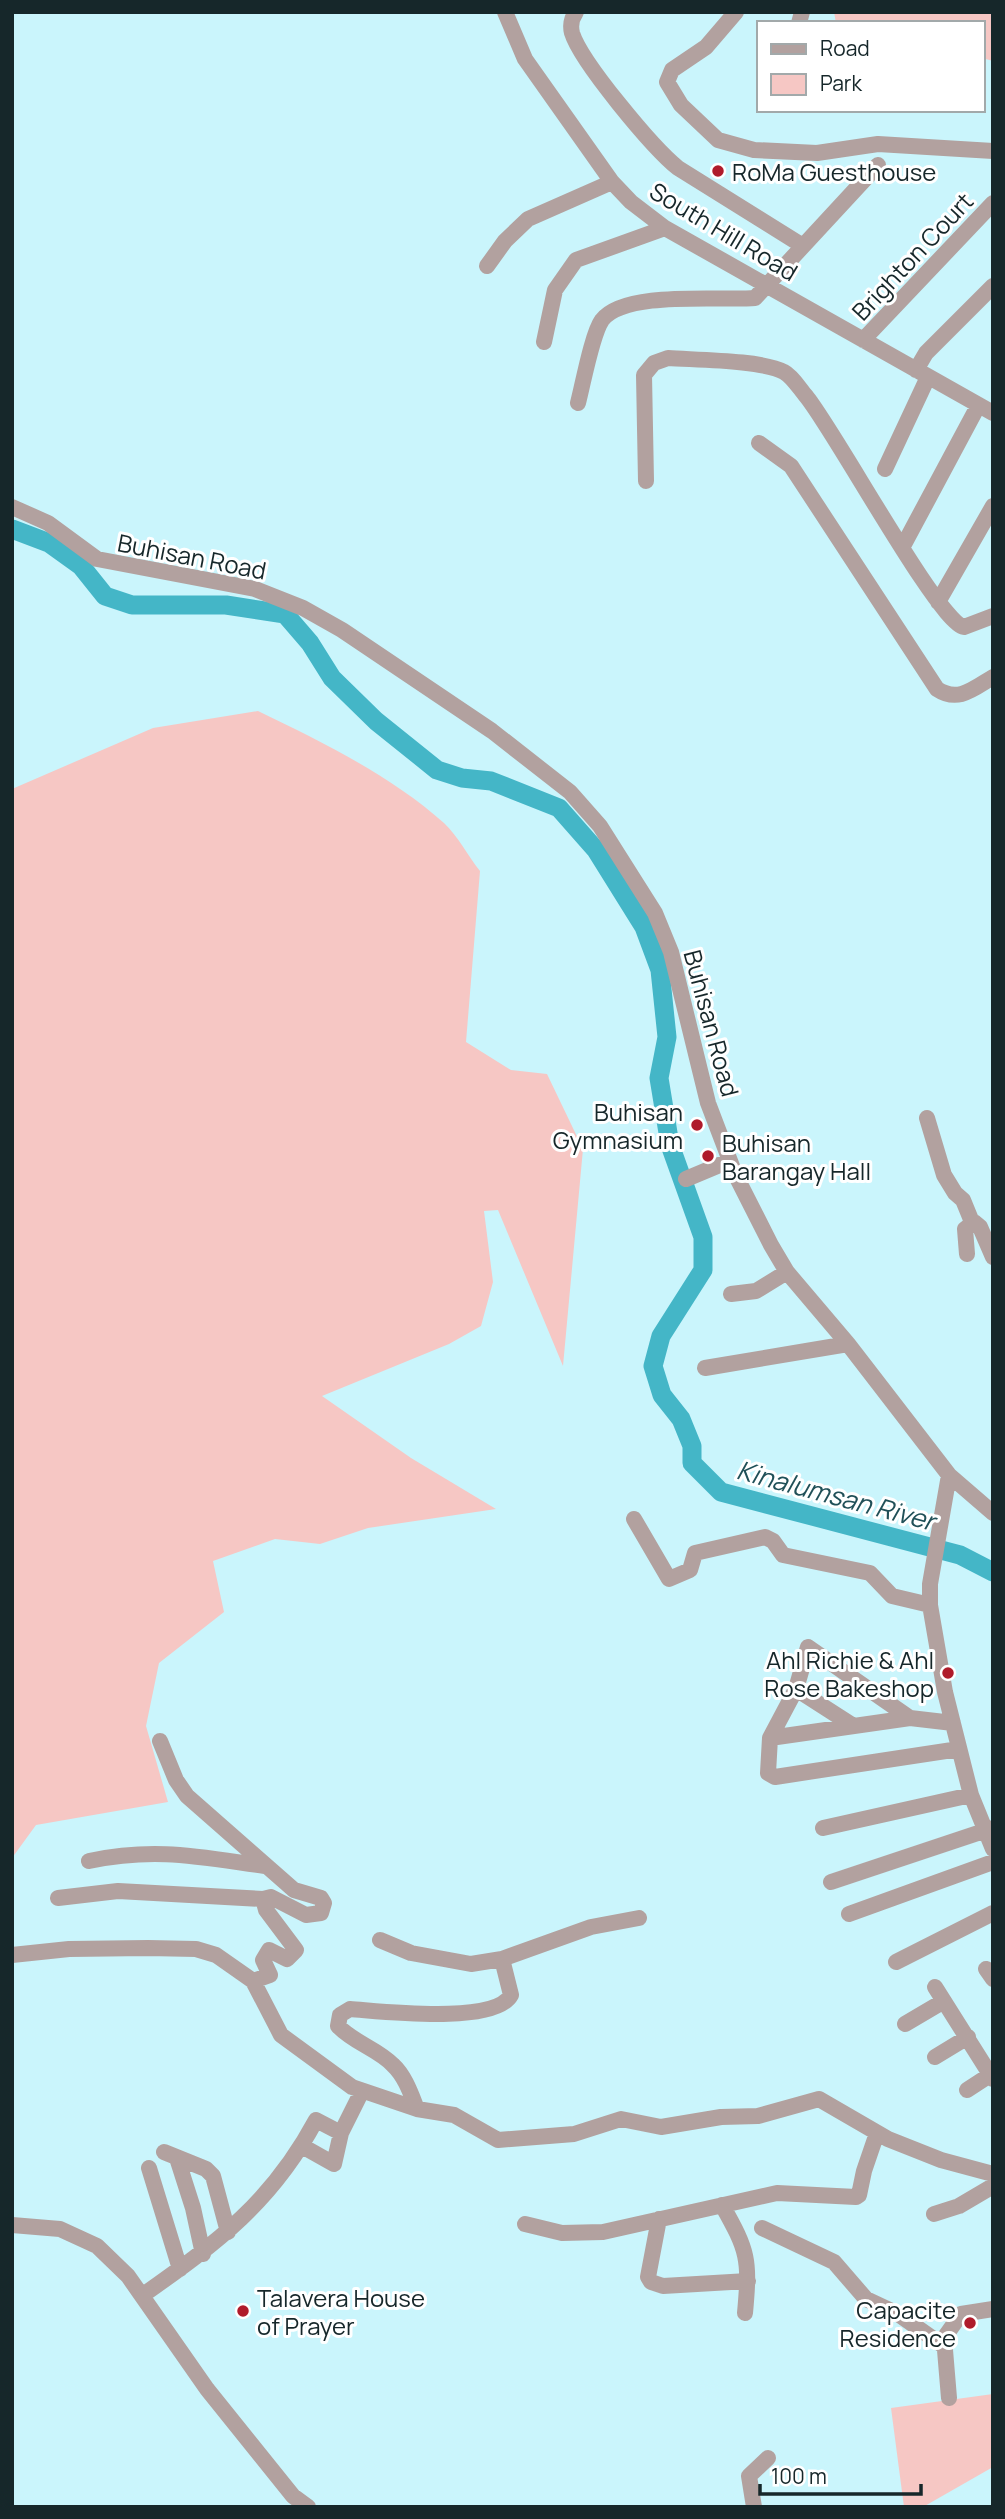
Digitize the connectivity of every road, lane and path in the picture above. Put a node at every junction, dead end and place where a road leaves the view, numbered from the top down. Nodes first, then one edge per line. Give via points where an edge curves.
1 (505, 12) edge
2 (576, 12) edge
3 (736, 12) edge
4 (993, 151) edge
5 (878, 165) dead end
6 (612, 182) junction
7 (993, 203) edge
8 (665, 228) junction
9 (803, 246) junction
10 (487, 266) dead end
11 (770, 284) junction
12 (993, 286) edge
13 (863, 340) junction
14 (544, 342) dead end
15 (922, 374) junction
16 (578, 403) dead end
17 (985, 410) edge
18 (759, 443) dead end
19 (885, 469) dead end
20 (646, 481) dead end
21 (993, 506) edge
22 (12, 507) edge
23 (902, 548) junction
24 (938, 602) junction
25 (993, 616) edge
26 (993, 677) edge
27 (927, 1118) dead end
28 (729, 1161) junction
29 (686, 1179) dead end
30 (972, 1222) junction
31 (967, 1254) dead end
32 (993, 1257) edge
33 (787, 1272) junction
34 (731, 1294) dead end
35 (848, 1344) junction
36 (705, 1368) dead end
37 (948, 1475) junction
38 (993, 1513) edge
39 (634, 1519) dead end
40 (930, 1605) junction
41 (796, 1689) junction
42 (911, 1718) junction
43 (953, 1723) junction
44 (852, 1725) junction
45 (769, 1738) junction
46 (160, 1741) dead end
47 (960, 1749) junction
48 (971, 1795) junction
49 (823, 1828) dead end
50 (989, 1830) edge
51 (993, 1849) edge
52 (89, 1861) dead end
53 (993, 1862) edge
54 (265, 1866) junction
55 (831, 1882) dead end
56 (58, 1898) dead end
57 (263, 1899) junction
58 (993, 1913) edge
59 (849, 1914) dead end
60 (639, 1918) dead end
61 (380, 1940) dead end
62 (12, 1955) edge
63 (502, 1959) junction
64 (896, 1962) dead end
65 (253, 1981) junction
66 (935, 1987) dead end
67 (944, 2001) junction
68 (905, 2024) dead end
69 (968, 2037) junction
70 (993, 2045) edge
71 (978, 2053) junction
72 (935, 2057) dead end
73 (992, 2078) edge
74 (967, 2090) dead end
75 (362, 2091) junction
76 (417, 2109) junction
77 (341, 2133) junction
78 (877, 2133) junction
79 (302, 2146) junction
80 (149, 2168) dead end
81 (993, 2174) edge
82 (993, 2186) edge
83 (722, 2205) junction
84 (934, 2214) dead end
85 (659, 2219) junction
86 (525, 2224) dead end
87 (12, 2225) edge
88 (762, 2228) dead end
89 (228, 2232) junction
90 (203, 2254) junction
91 (180, 2269) junction
92 (748, 2281) junction
93 (144, 2295) junction
94 (993, 2309) edge
95 (745, 2313) dead end
96 (945, 2347) junction
97 (949, 2399) dead end
98 (768, 2458) dead end
99 (307, 2507) edge
100 (754, 2507) edge

1 - 6 street, South Hill Road via 525,59
2 - 9 street via 572,32 585,57 660,152
3 - 4 street via 706,47 672,70 667,82 681,105 718,140 754,150 817,153 878,144
5 - 9 street
6 - 8 street, South Hill Road
6 - 10 street via 528,219
7 - 13 street, Brighton Court
8 - 11 street, South Hill Road
8 - 14 street via 576,260 555,290
9 - 11 street
11 - 13 street, South Hill Road
11 - 16 street via 755,298 674,298 609,314 599,327
12 - 15 street via 926,353
13 - 15 street, South Hill Road
15 - 17 street, South Hill Road
15 - 19 street
17 - 23 street
18 - 26 street via 791,466 937,689 963,695
20 - 23 street via 644,375 654,363 668,358 767,367 786,373 821,415
21 - 24 street
22 - 28 street, Buhisan Road via 48,523 97,559 255,589 303,608 492,731 570,792 607,835 655,913 671,952 708,1102
23 - 24 street
24 - 25 street via 956,626 972,626
27 - 30 street via 944,1175 963,1200
28 - 29 street
28 - 33 street, Buhisan Road
30 - 31 street via 964,1234
30 - 32 street via 980,1227
33 - 34 street via 757,1291
33 - 35 street, Buhisan Road
35 - 36 street
35 - 37 street, Buhisan Road
37 - 38 street, Buhisan Road
37 - 40 street
39 - 40 street via 669,1579 691,1570 695,1553 765,1537 774,1541 783,1555 870,1573 892,1596
40 - 43 street
41 - 42 street via 808,1647
41 - 44 street
41 - 45 street
42 - 43 street
42 - 44 street
43 - 47 street
44 - 45 street
45 - 47 street via 768,1773 775,1776
46 - 54 street via 187,1796
47 - 48 street
48 - 49 street
48 - 50 street
50 - 51 street
50 - 55 street
52 - 54 street via 122,1854 185,1853
53 - 59 street
54 - 57 street via 294,1890 315,1894 324,1903 321,1913 306,1915 277,1899
56 - 57 street via 118,1891
57 - 65 street via 296,1950 287,1959 270,1950 263,1960 270,1975
58 - 64 street
60 - 63 street via 591,1927
61 - 63 street via 411,1953 471,1965
62 - 65 street via 69,1949 195,1949 216,1955
63 - 76 street via 511,1995 503,2004 456,2015 350,2009 340,2015 338,2026 348,2037 393,2064
65 - 75 street via 281,2035
66 - 67 street
67 - 68 street
67 - 69 street
69 - 71 street
69 - 72 street
70 - 71 street
71 - 73 street
73 - 74 street
75 - 76 street
75 - 77 street
76 - 78 street via 454,2115 498,2140 514,2141 574,2134 613,2120 661,2127 758,2116 819,2099
77 - 79 street via 316,2120
77 - 79 street via 334,2164
78 - 81 street via 941,2160
78 - 83 street via 856,2197 777,2193
79 - 89 street via 285,2172
80 - 91 street
82 - 84 street
83 - 85 street
83 - 92 street via 746,2247
85 - 86 street via 603,2232 562,2233
85 - 92 street via 648,2277 651,2282 663,2286
87 - 93 street via 60,2229 97,2246
88 - 96 street via 834,2262 868,2301 898,2314
89 - 90 street
89 - 90 street via 213,2176 171,2155 193,2207
90 - 91 street
91 - 93 street
92 - 95 street
93 - 99 street via 207,2389 293,2496
94 - 96 street via 961,2314 947,2331
96 - 97 street
98 - 100 street via 750,2476

